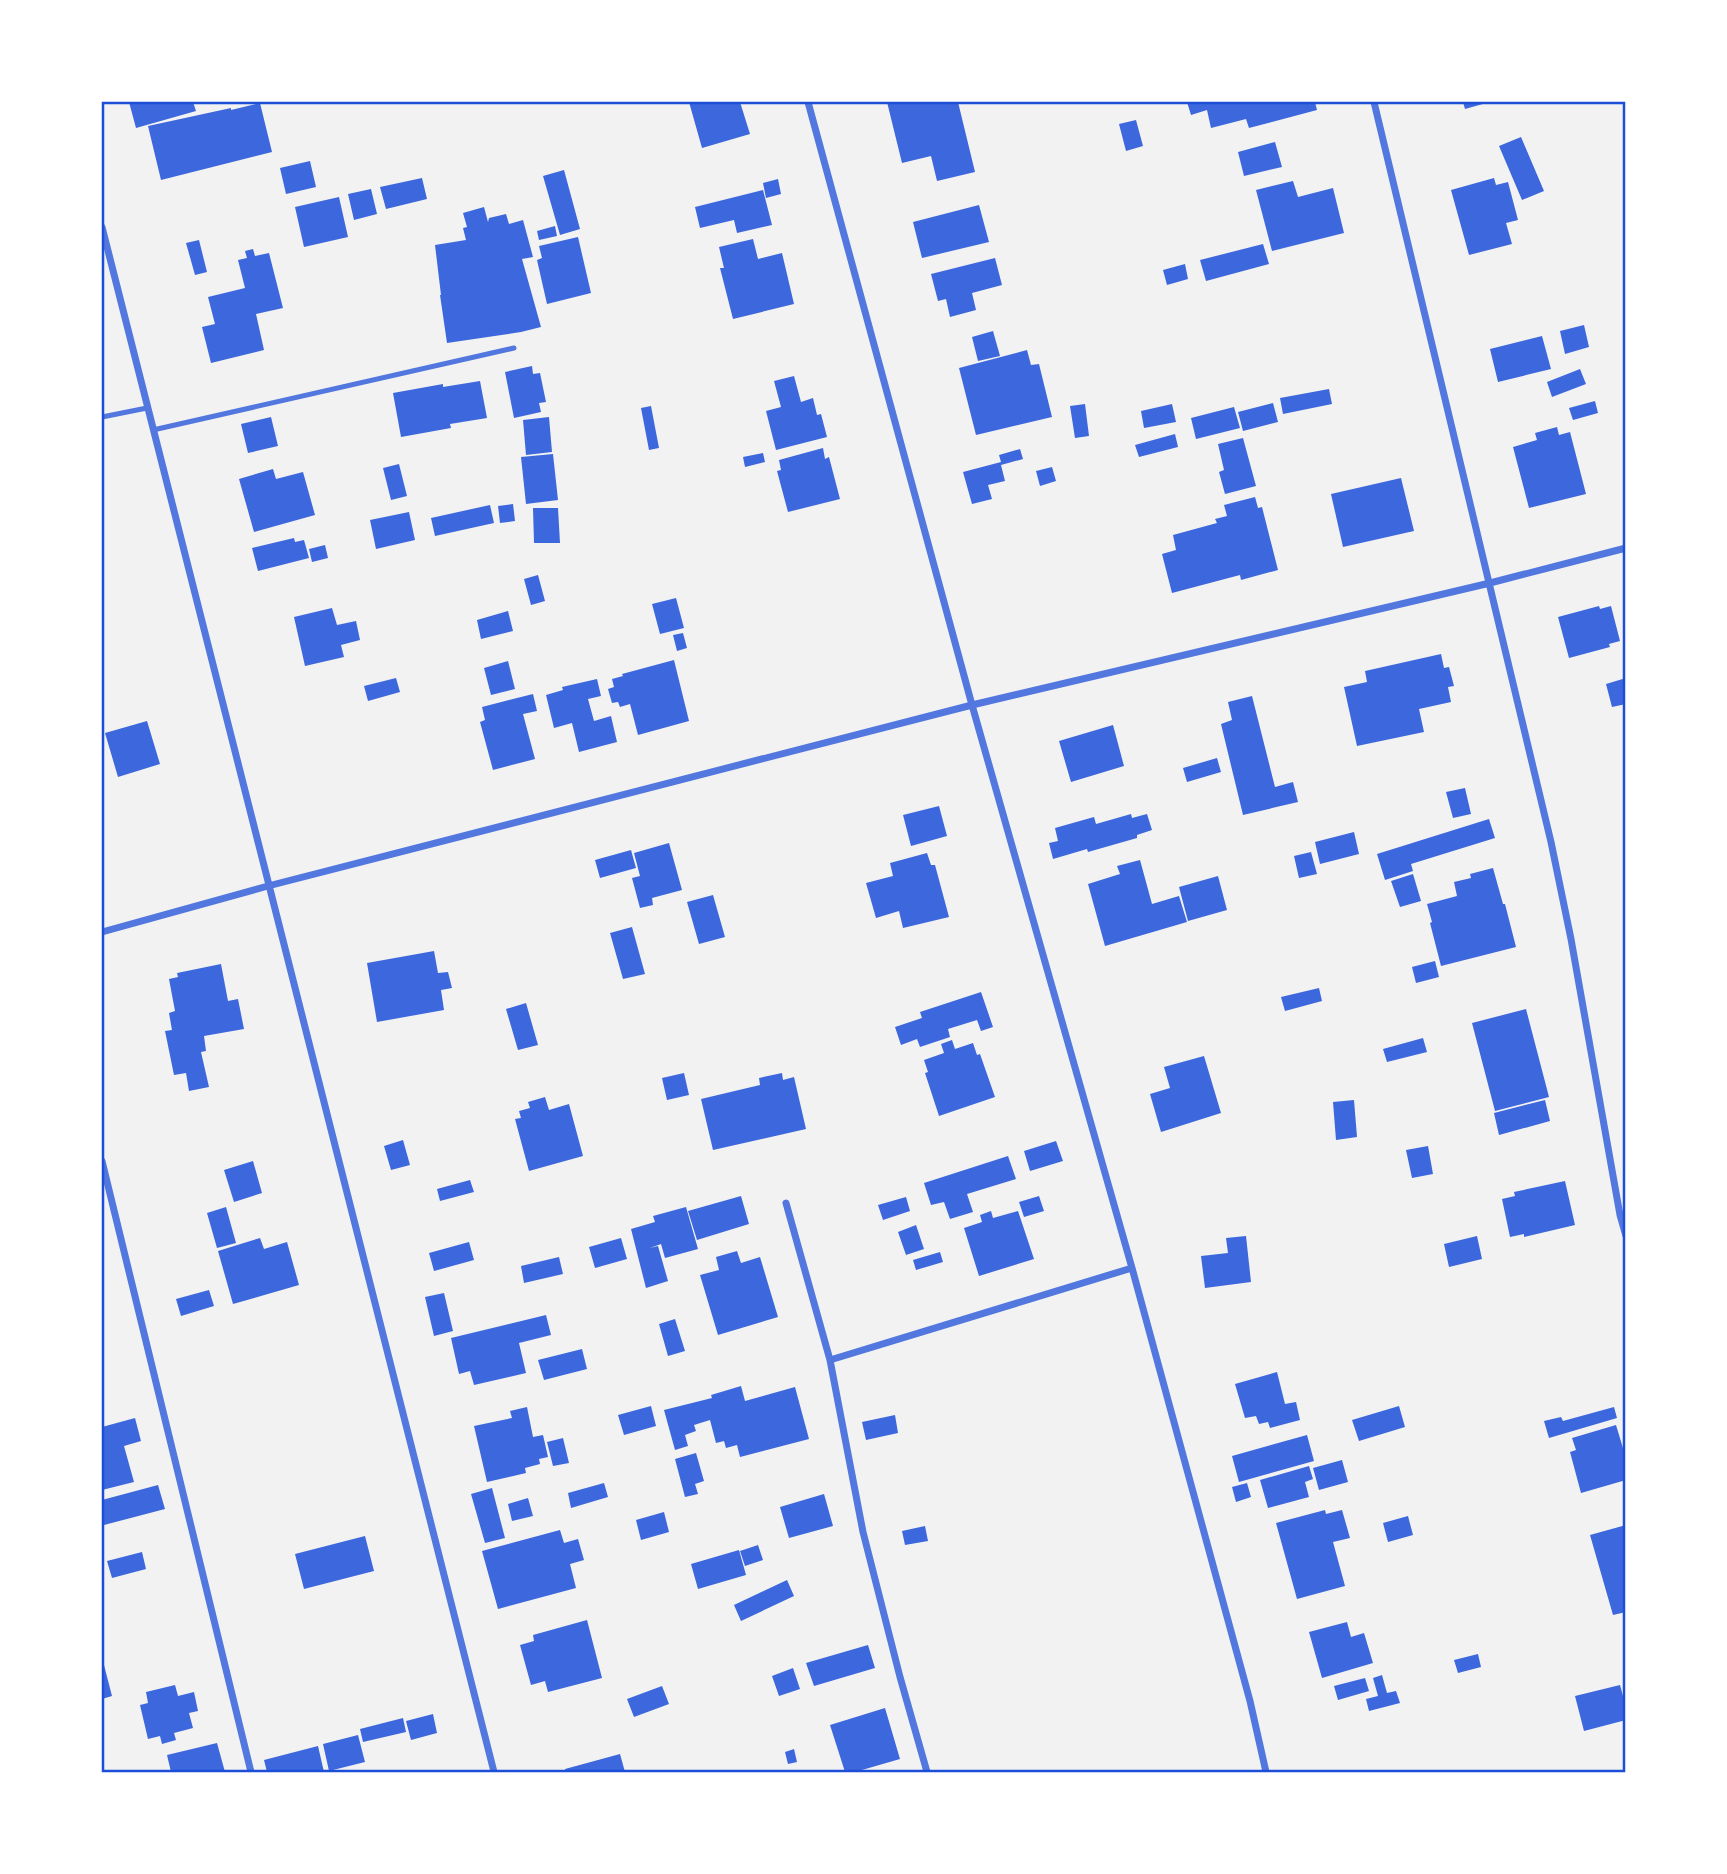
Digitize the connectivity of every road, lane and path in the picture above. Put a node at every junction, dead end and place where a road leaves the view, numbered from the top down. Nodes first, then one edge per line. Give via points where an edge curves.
1 (808, 102) edge
2 (1374, 102) edge
3 (102, 228) edge
4 (514, 348) dead end
5 (147, 408) junction
6 (102, 416) edge
7 (153, 430) junction
8 (1626, 548) edge
9 (1490, 583) junction
10 (972, 705) junction
11 (268, 886) junction
12 (102, 932) edge
13 (102, 1161) edge
14 (786, 1203) dead end
15 (1626, 1236) edge
16 (1132, 1268) junction
17 (830, 1360) junction
18 (251, 1773) edge
19 (494, 1773) edge
20 (927, 1773) edge
21 (1266, 1773) edge

1 - 10 street
2 - 9 street
3 - 5 street
4 - 7 lane
5 - 6 lane
5 - 7 street
7 - 11 street
8 - 9 street
9 - 10 street
9 - 15 street via 1551,842
10 - 11 street
10 - 16 street
11 - 12 street
11 - 19 street
13 - 18 street
14 - 17 street
16 - 17 street
16 - 21 street
17 - 20 street via 863,1532

